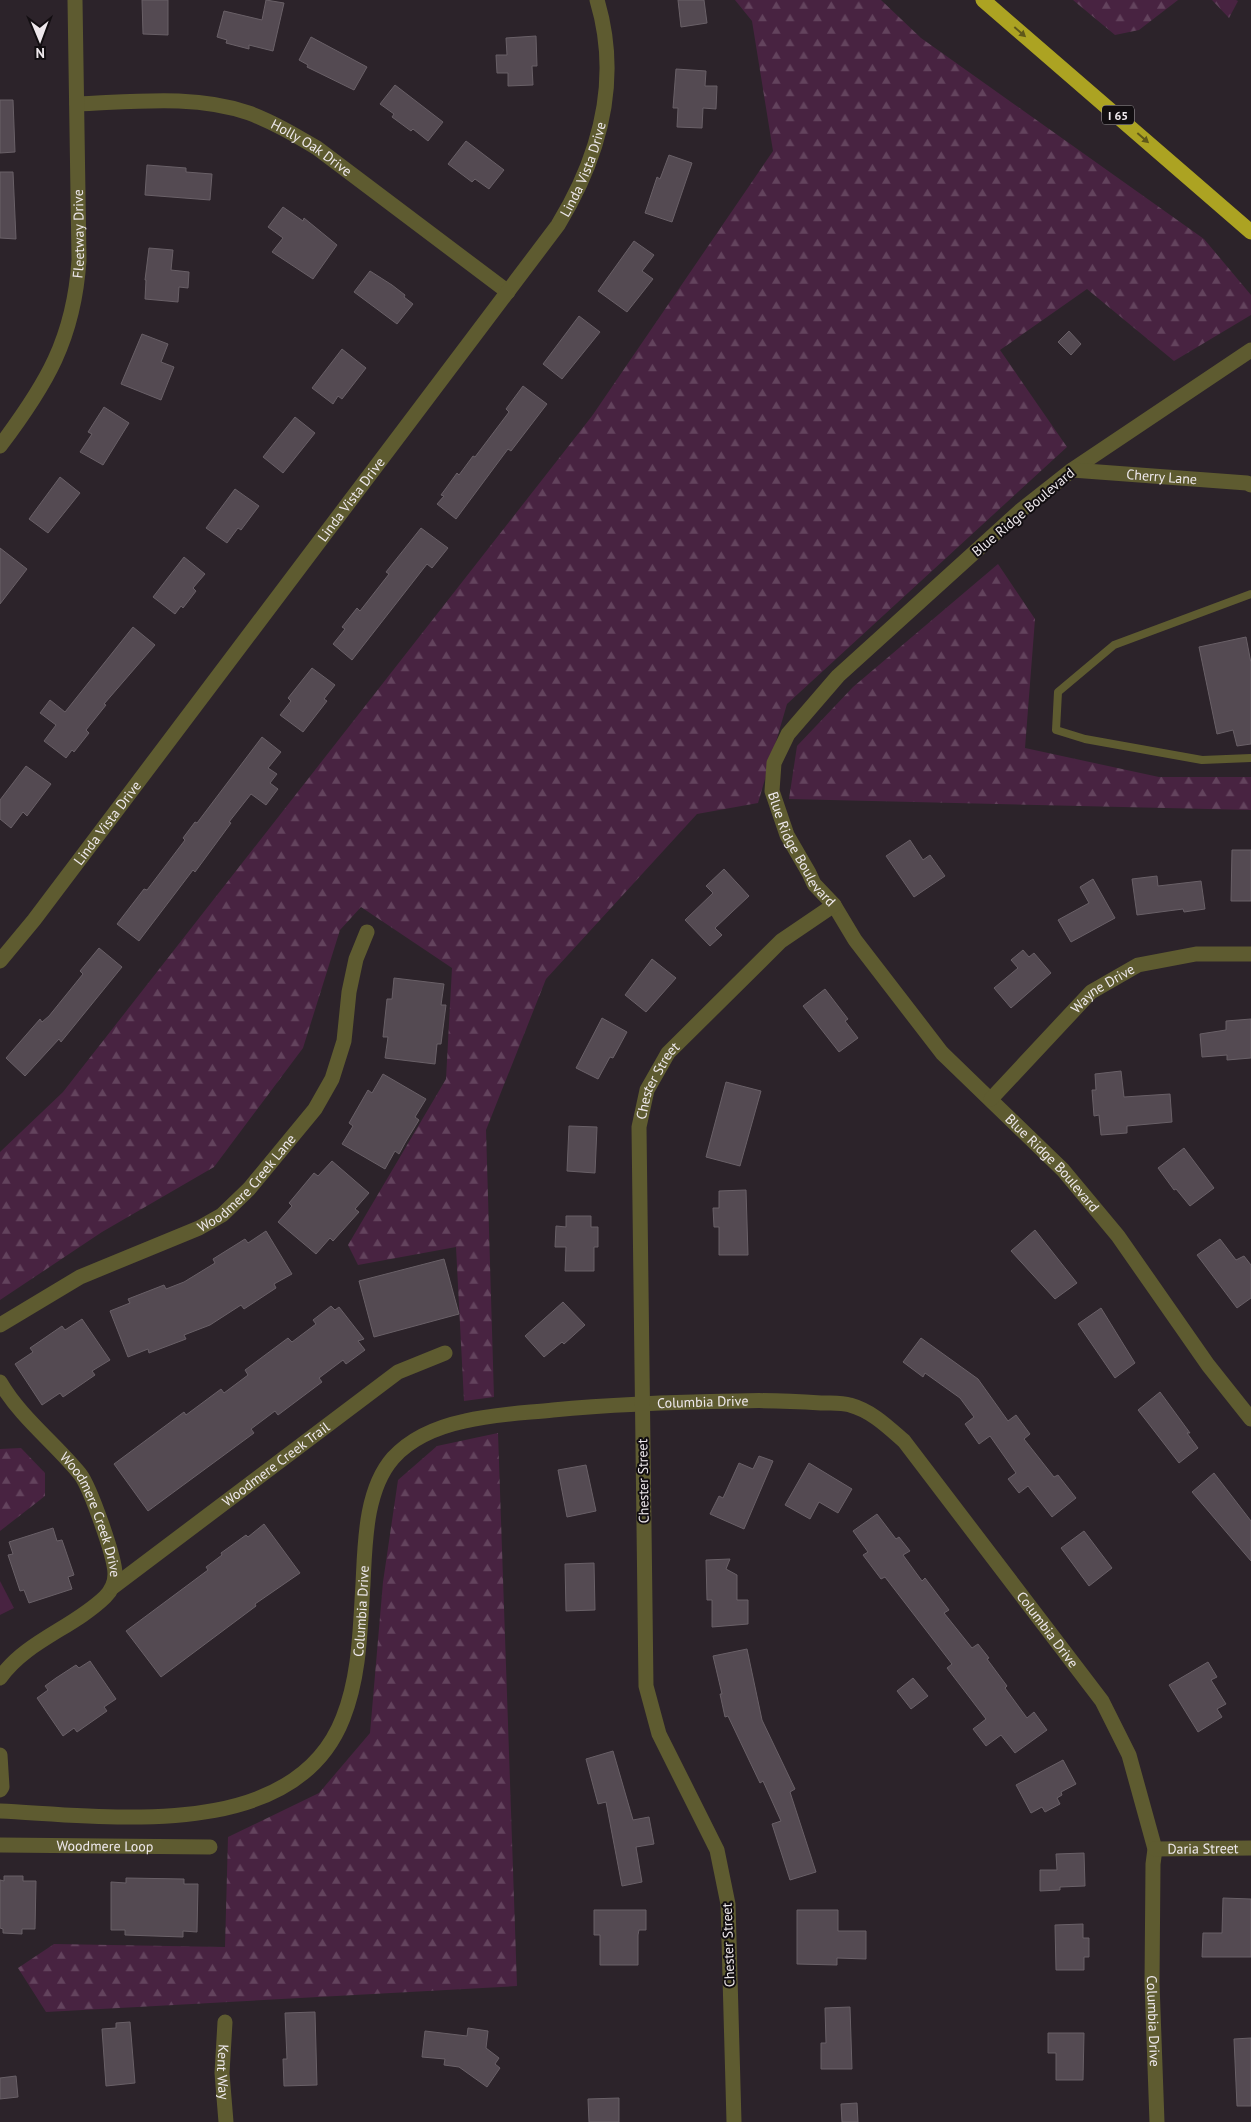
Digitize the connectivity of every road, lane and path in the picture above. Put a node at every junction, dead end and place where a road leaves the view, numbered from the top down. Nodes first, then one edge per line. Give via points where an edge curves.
1 (75, 0) edge
2 (597, 0) edge
3 (984, 0) edge
4 (76, 104) junction
5 (1251, 232) edge
6 (508, 292) junction
7 (1251, 350) edge
8 (0, 446) edge
9 (1072, 470) junction
10 (1251, 485) edge
11 (1251, 594) edge
12 (1251, 758) edge
13 (834, 905) junction
14 (367, 932) dead end
15 (1251, 954) edge
16 (0, 961) edge
17 (991, 1099) junction
18 (0, 1325) edge
19 (445, 1353) dead end
20 (0, 1382) edge
21 (642, 1403) junction
22 (1251, 1419) edge
23 (113, 1587) junction
24 (0, 1678) edge
25 (0, 1755) edge
26 (0, 1790) edge
27 (0, 1811) edge
28 (0, 1845) edge
29 (210, 1847) dead end
30 (1251, 1848) edge
31 (1155, 1849) junction
32 (225, 2022) dead end
33 (226, 2122) edge
34 (734, 2122) edge
35 (1158, 2122) edge

1 - 4 street, Fleetway Drive
2 - 6 street, Linda Vista Drive via 608,53 603,120 572,203
3 -> 5 highway, I 65
4 - 6 street, Holly Oak Drive via 172,101 247,112 317,148
4 - 8 street, Fleetway Drive via 79,260 71,317 48,375
6 - 16 street, Linda Vista Drive
7 - 9 street, Blue Ridge Boulevard
9 - 10 street, Cherry Lane
9 - 13 street, Blue Ridge Boulevard via 1020,511 838,676 788,734 774,763 772,792 787,835 814,884
11 - 12 lane via 1114,645 1058,692 1056,730 1085,739 1202,760
13 - 17 street, Blue Ridge Boulevard via 855,940 942,1053
13 - 21 street, Chester Street via 781,941 668,1052 647,1090 639,1127
14 - 18 street, Woodmere Creek Lane via 356,959 344,1041 332,1079 315,1109 249,1188 222,1215 199,1228 80,1277
15 - 17 street, Wayne Drive via 1196,954 1138,965 1091,992
17 - 22 street, Blue Ridge Boulevard via 1062,1170 1118,1236 1208,1365
19 - 23 street, Woodmere Creek Trail via 398,1372
20 - 23 street, Woodmere Creek Drive via 24,1416 80,1474 89,1490 113,1564
21 - 27 street, Columbia Drive via 505,1414 464,1421 422,1434 392,1459 377,1486 366,1529 358,1660 351,1693 334,1738 298,1777 251,1801 175,1816
21 - 31 street, Columbia Drive via 775,1400 849,1404 876,1417 904,1441 1102,1701 1129,1755
21 - 34 street, Chester Street via 646,1686 659,1734 717,1850 728,1904
23 - 24 street, Woodmere Creek Drive via 95,1607 18,1657
25 - 26 street
28 - 29 street, Woodmere Loop
30 - 31 street, Daria Street
31 - 35 street, Columbia Drive via 1152,1983
32 - 33 street, Kent Way via 222,2073

